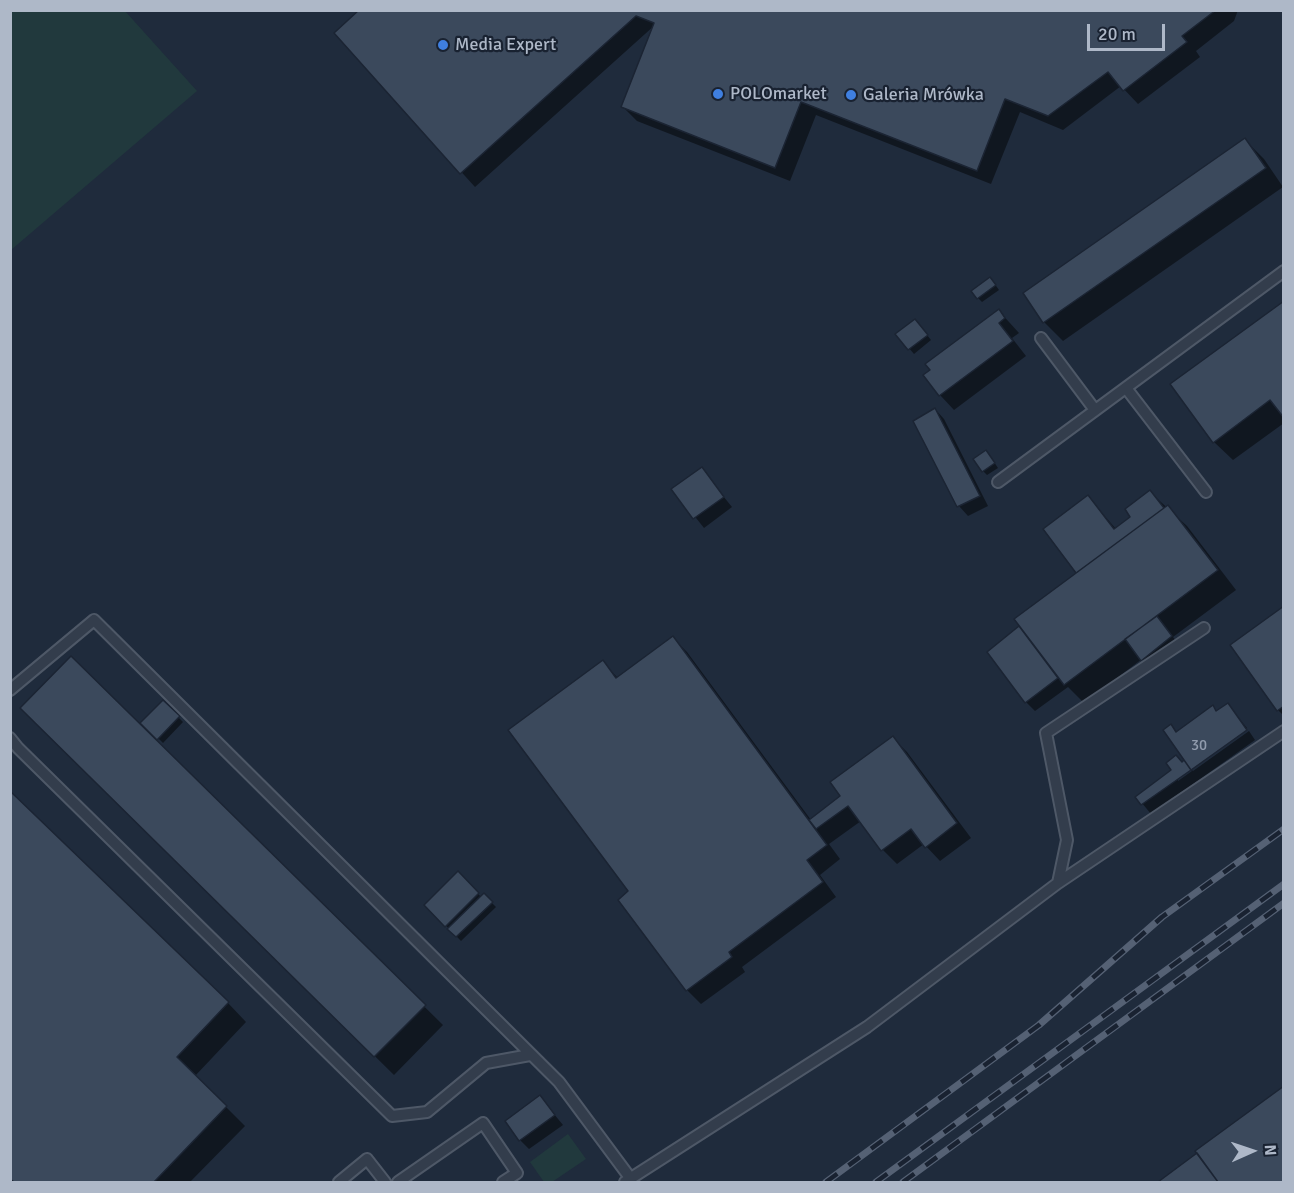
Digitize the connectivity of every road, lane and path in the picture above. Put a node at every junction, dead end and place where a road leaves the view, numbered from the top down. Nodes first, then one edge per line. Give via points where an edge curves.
1 (1284, 271) edge
2 (1041, 338) dead end
3 (1126, 388) junction
4 (1095, 410) junction
5 (998, 482) dead end
6 (1206, 492) dead end
7 (1204, 628) dead end
8 (10, 690) edge
9 (1284, 731) edge
10 (10, 738) edge
11 (1058, 883) junction
12 (530, 1055) junction
13 (628, 1181) edge
14 (339, 1182) edge
15 (385, 1182) edge
16 (398, 1182) edge
17 (503, 1182) edge

1 - 3 lane
2 - 4 lane
3 - 4 lane
3 - 6 lane
4 - 5 lane
7 - 11 lane via 1046,733 1067,840
8 - 12 lane via 94,620
9 - 11 lane
10 - 12 lane via 392,1116 427,1112 486,1064
11 - 13 lane via 867,1027
12 - 13 lane via 559,1082
14 - 15 lane via 367,1159
16 - 17 lane via 483,1123 517,1173

